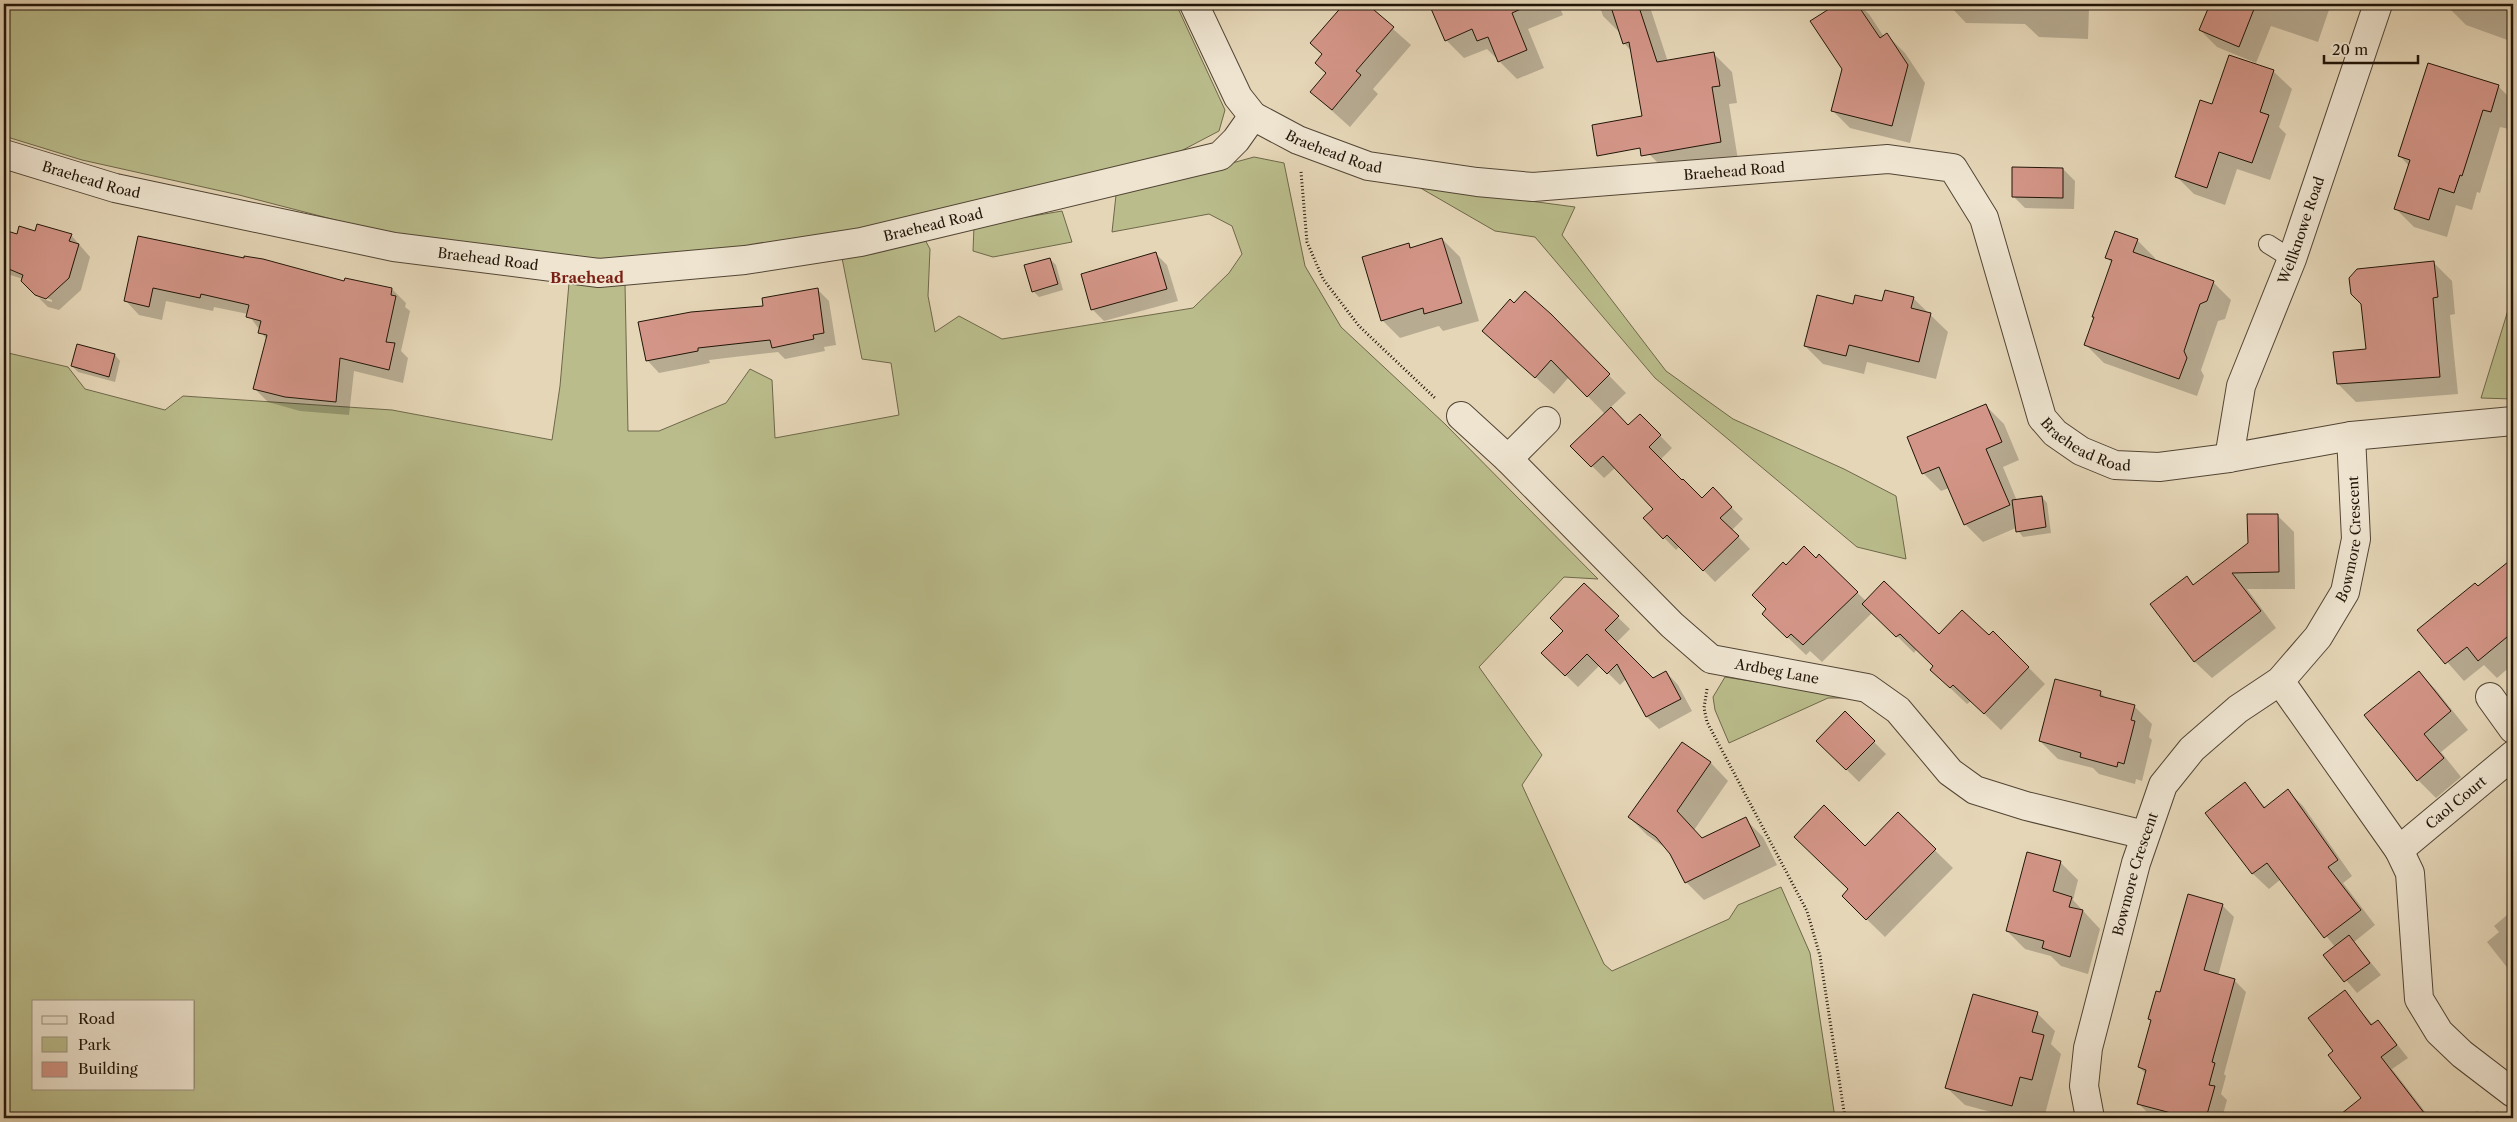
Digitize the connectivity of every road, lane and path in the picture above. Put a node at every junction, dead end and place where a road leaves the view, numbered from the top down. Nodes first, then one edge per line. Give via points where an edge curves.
1 (2378, 4) edge
2 (1198, 5) edge
3 (1253, 116) junction
4 (1298, 140) junction
5 (4, 154) edge
6 (2268, 244) dead end
7 (2292, 259) junction
8 (1461, 416) joint
9 (1546, 421) dead end
10 (2513, 421) edge
11 (2351, 436) junction
12 (2229, 458) junction
13 (1508, 459) junction
14 (1711, 659) junction
15 (2280, 681) junction
16 (2490, 697) dead end
17 (2513, 729) edge
18 (2513, 755) edge
19 (2145, 835) junction
20 (2399, 850) junction
21 (2513, 1093) edge
22 (1845, 1118) edge
23 (2090, 1118) edge

1 - 7 street, Wellknowe Road
2 - 3 street via 1238,98
3 - 4 street, Braehead Road
3 - 5 street, Braehead Road via 1220,156 861,242 745,260 599,273 394,247 115,188
4 - 8 path via 1307,242 1322,278 1359,326 1430,395
4 - 12 street, Braehead Road via 1368,166 1533,187 1888,159 1953,168 1984,218 2042,418 2055,433 2082,451 2115,465 2159,467
6 - 7 lane
7 - 12 street, Wellknowe Road via 2240,386
8 - 13 street
9 - 13 street
10 - 11 street, Braehead Road
11 - 12 street, Braehead Road
11 - 15 street, Bowmore Crescent via 2356,539 2345,592 2318,637
13 - 14 street via 1672,625
14 - 19 street, Ardbeg Lane via 1868,688 1898,710 1950,772 1975,790
14 - 22 path via 1704,708 1707,722 1807,911 1820,956
15 - 19 street, Bowmore Crescent via 2238,709 2192,749 2163,785
15 - 20 street
16 - 17 street
18 - 20 street, Caol Court
19 - 23 street, Bowmore Crescent via 2088,1048 2084,1086
20 - 21 street via 2410,873 2419,999 2439,1032

